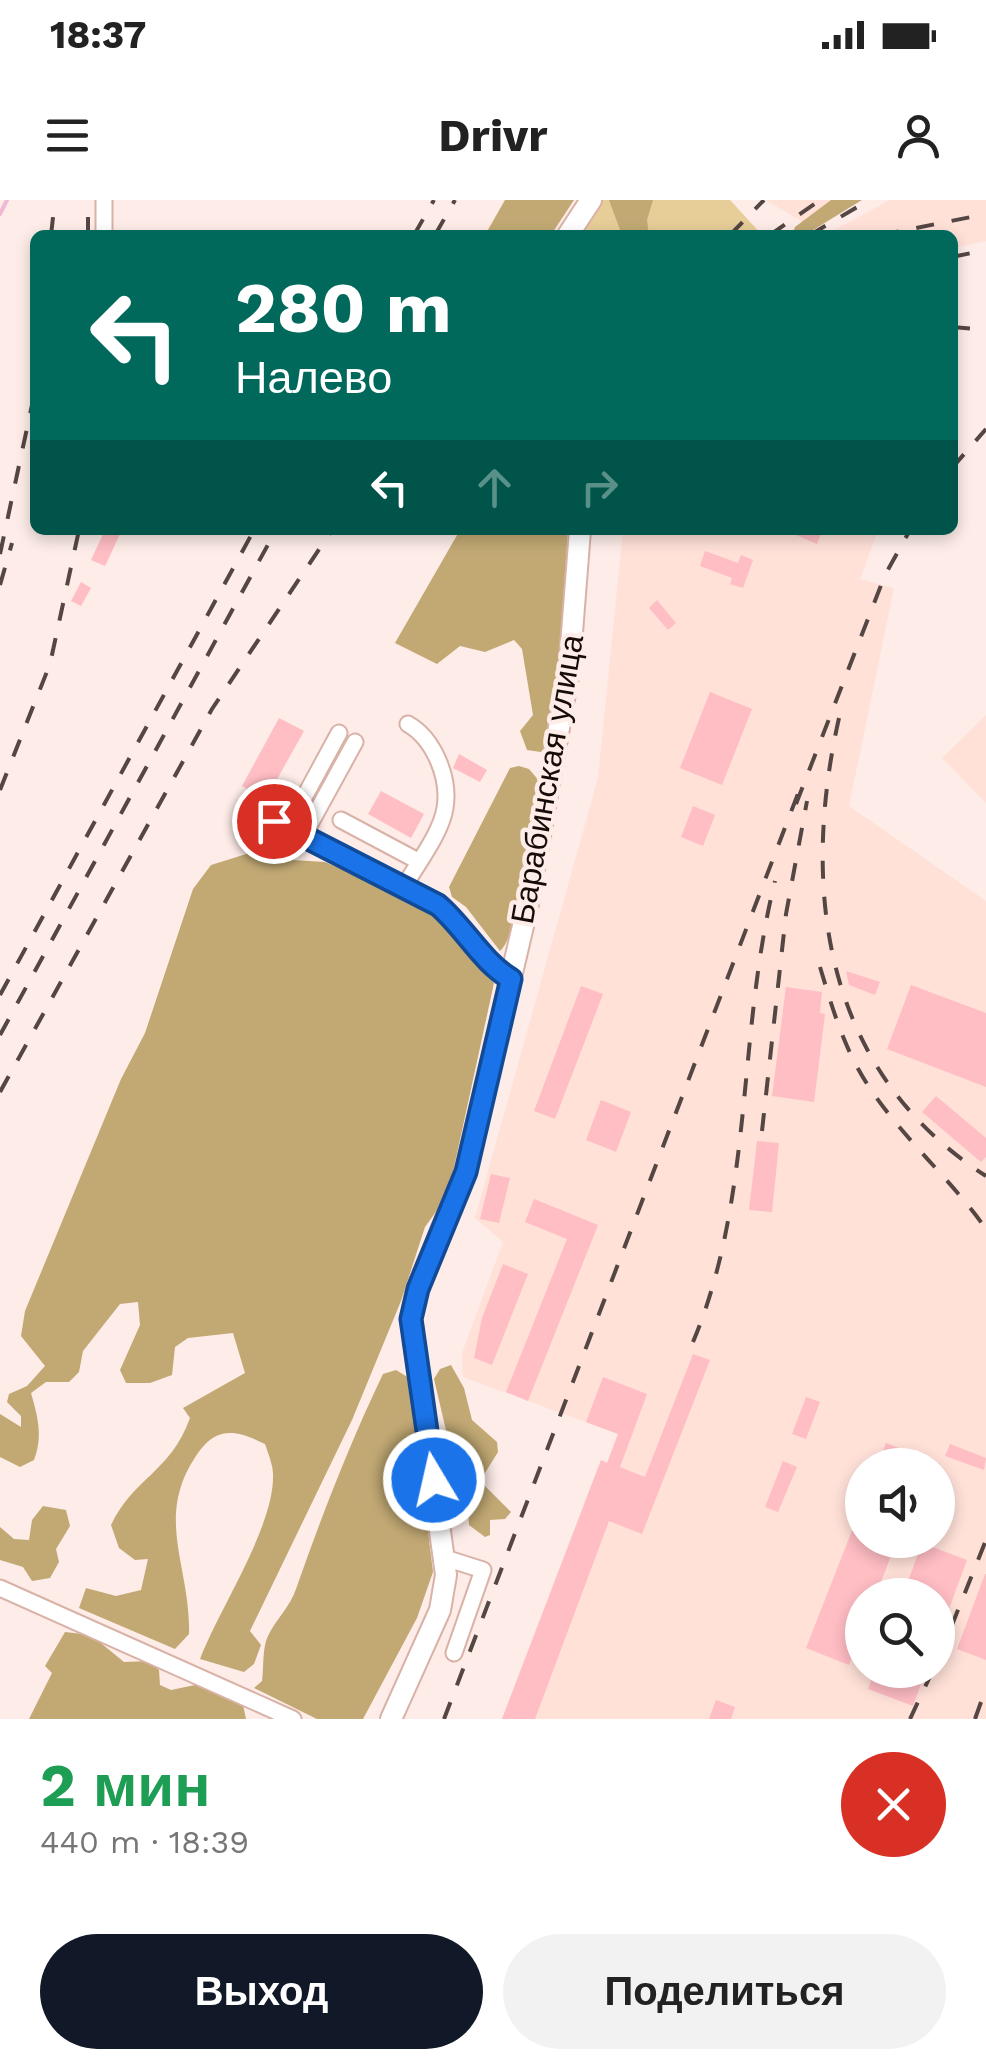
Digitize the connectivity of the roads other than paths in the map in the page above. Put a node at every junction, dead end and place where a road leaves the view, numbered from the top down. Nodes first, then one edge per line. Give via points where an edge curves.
1 (104, 200) edge
2 (591, 200) edge
3 (104, 230) edge
4 (571, 230) edge
5 (580, 535) edge
6 (408, 724) dead end
7 (339, 733) dead end
8 (355, 742) dead end
9 (342, 820) dead end
10 (304, 835) junction
11 (418, 861) junction
12 (404, 887) junction
13 (511, 979) junction
14 (445, 1558) junction
15 (0, 1588) edge
16 (454, 1653) dead end
17 (293, 1719) edge
18 (391, 1719) edge

1 - 3 street
2 - 4 main road
5 - 13 main road, Барабинская улица via 552,778
6 - 11 street via 431,744 445,789 445,811
7 - 10 street via 281,824
8 - 10 street
9 - 11 street
10 - 12 street
11 - 12 street
12 - 13 street via 457,921
13 - 14 main road, Барабинская улица via 466,1172 411,1319
14 - 16 street via 482,1570
14 - 18 main road, Барабинская улица via 440,1610
15 - 17 street

